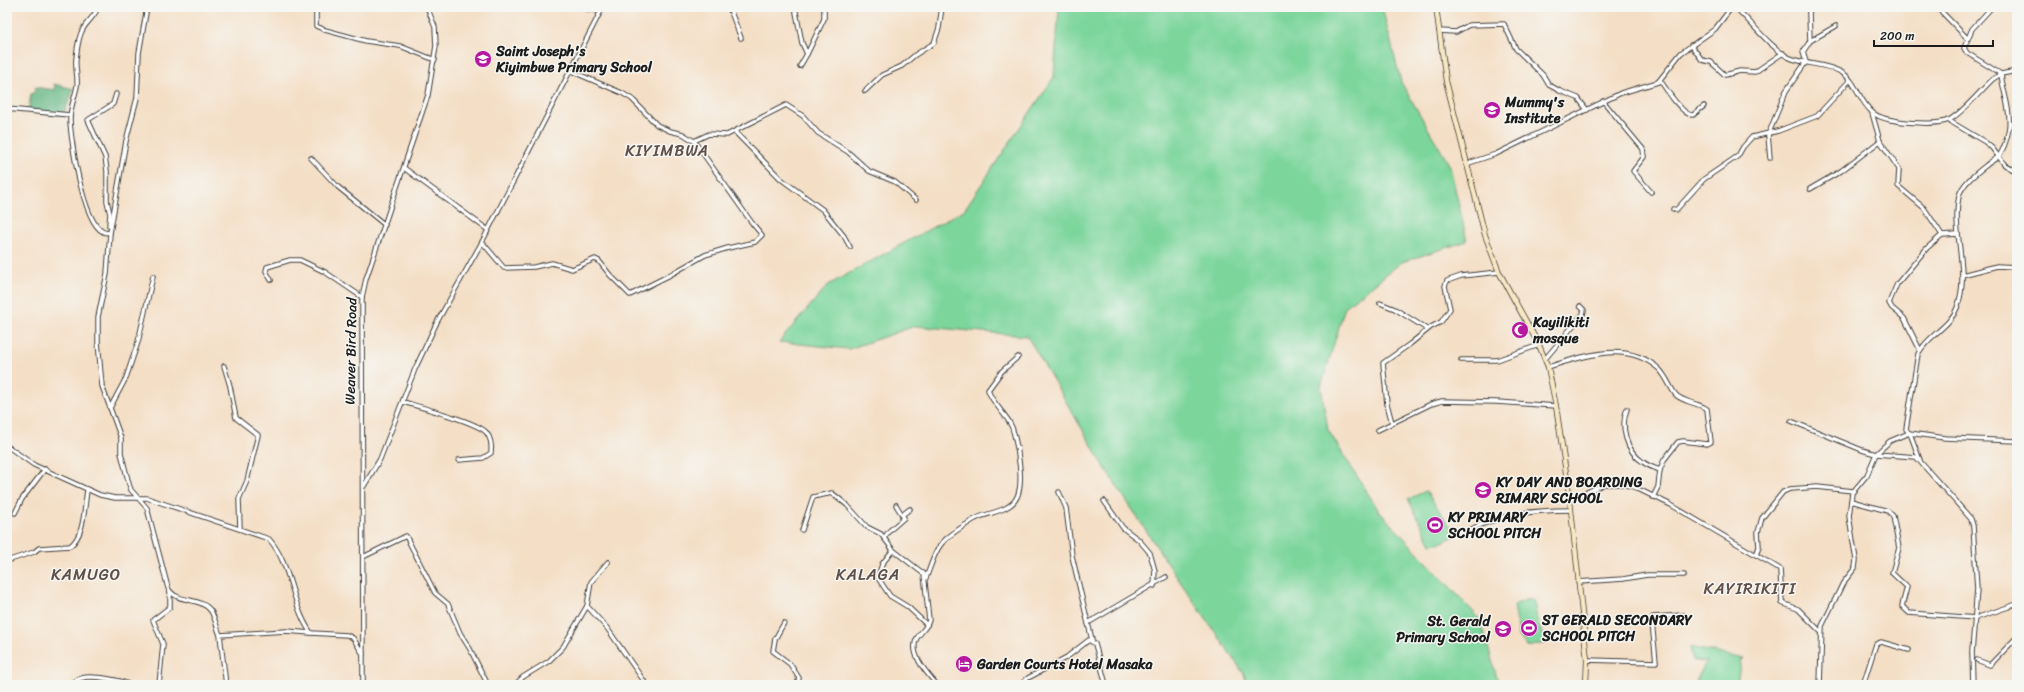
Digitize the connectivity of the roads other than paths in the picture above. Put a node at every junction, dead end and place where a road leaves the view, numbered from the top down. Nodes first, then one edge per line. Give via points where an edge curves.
1 (98, 7) edge
2 (147, 7) edge
3 (316, 7) edge
4 (427, 7) edge
5 (576, 7) edge
6 (729, 7) edge
7 (795, 7) edge
8 (824, 7) edge
9 (942, 7) edge
10 (1436, 7) edge
11 (1732, 7) edge
12 (1735, 7) edge
13 (1811, 7) edge
14 (1937, 7) edge
15 (1992, 7) edge
16 (2014, 7) edge
17 (602, 9) edge
18 (2017, 15) edge
19 (1836, 26) dead end
20 (1439, 31) junction
21 (741, 38) dead end
22 (1967, 38) junction
23 (1810, 41) junction
24 (1691, 45) junction
25 (1783, 53) junction
26 (807, 54) junction
27 (435, 60) junction
28 (1806, 62) junction
29 (2017, 63) edge
30 (800, 66) dead end
31 (571, 71) junction
32 (2016, 71) edge
33 (2002, 74) junction
34 (1660, 80) junction
35 (1850, 80) junction
36 (865, 90) dead end
37 (116, 94) dead end
38 (1603, 101) junction
39 (1704, 106) dead end
40 (7, 109) edge
41 (1587, 110) junction
42 (1872, 112) junction
43 (70, 115) junction
44 (1948, 120) junction
45 (735, 132) junction
46 (1769, 133) junction
47 (694, 141) junction
48 (1880, 141) junction
49 (1998, 156) junction
50 (311, 158) dead end
51 (1770, 158) dead end
52 (1466, 164) junction
53 (404, 168) junction
54 (2017, 172) edge
55 (1810, 189) dead end
56 (1651, 192) dead end
57 (916, 200) dead end
58 (1673, 209) dead end
59 (385, 225) junction
60 (488, 230) junction
61 (110, 233) junction
62 (1958, 234) junction
63 (1942, 235) junction
64 (482, 242) junction
65 (850, 247) dead end
66 (2017, 268) edge
67 (1499, 272) junction
68 (1962, 275) junction
69 (153, 276) dead end
70 (271, 280) dead end
71 (362, 297) junction
72 (1380, 303) dead end
73 (1580, 306) dead end
74 (1427, 329) junction
75 (1539, 345) junction
76 (1920, 350) junction
77 (1018, 357) dead end
78 (1545, 359) junction
79 (1460, 360) dead end
80 (224, 366) dead end
81 (1548, 367) junction
82 (403, 402) junction
83 (1556, 406) junction
84 (110, 408) junction
85 (1627, 409) dead end
86 (1791, 421) dead end
87 (1392, 423) junction
88 (1378, 430) dead end
89 (1909, 433) junction
90 (2017, 441) edge
91 (8, 448) edge
92 (1876, 454) junction
93 (459, 460) dead end
94 (1920, 460) junction
95 (45, 469) junction
96 (1660, 470) junction
97 (364, 486) junction
98 (87, 490) junction
99 (1853, 491) junction
100 (1058, 492) dead end
101 (1653, 497) junction
102 (136, 498) junction
103 (1570, 500) junction
104 (1104, 501) dead end
105 (1851, 501) junction
106 (896, 505) dead end
107 (910, 509) dead end
108 (1571, 510) junction
109 (15, 513) dead end
110 (902, 515) junction
111 (240, 529) junction
112 (802, 530) dead end
113 (1466, 532) dead end
114 (884, 538) junction
115 (893, 550) junction
116 (1756, 555) junction
117 (363, 557) junction
118 (8, 559) edge
119 (608, 562) dead end
120 (1684, 575) dead end
121 (1166, 577) dead end
122 (926, 578) junction
123 (1578, 582) junction
124 (1154, 586) junction
125 (170, 592) junction
126 (2017, 604) edge
127 (587, 606) junction
128 (1684, 615) dead end
129 (1976, 618) junction
130 (784, 623) dead end
131 (1088, 623) junction
132 (927, 625) junction
133 (1821, 632) junction
134 (311, 633) junction
135 (220, 635) junction
136 (2017, 637) edge
137 (1092, 640) junction
138 (1910, 650) dead end
139 (364, 655) junction
140 (1972, 659) junction
141 (1587, 660) junction
142 (644, 681) dead end
143 (71, 685) edge
144 (130, 685) edge
145 (159, 685) edge
146 (226, 685) edge
147 (363, 685) edge
148 (488, 685) edge
149 (515, 685) edge
150 (797, 685) edge
151 (937, 685) edge
152 (1020, 685) edge
153 (1106, 685) edge
154 (1586, 685) edge
155 (1820, 685) edge
156 (1864, 685) edge
157 (1973, 685) edge

1 - 43 street via 94,18 81,33 76,59 77,85
2 - 61 street via 139,53 137,98 126,141
3 - 27 street via 316,26 379,44 400,46
4 - 27 street, Weaver Bird Road via 436,27
5 - 17 street
6 - 21 street
7 - 26 street via 802,43
8 - 26 street via 824,19
9 - 36 street via 934,43 902,66 882,75
10 - 20 main road
11 - 24 street via 1715,29
12 - 25 street
13 - 23 street
14 - 22 street
15 - 22 street
16 - 18 street
17 - 31 street
19 - 23 street
20 - 41 street via 1456,32 1469,25 1504,24 1516,49 1549,84 1578,98
20 - 52 main road via 1446,81
22 - 33 street via 1965,50
23 - 28 street via 1803,52
24 - 25 street via 1702,60 1711,62 1724,75 1740,71 1758,71
24 - 34 street via 1681,53
25 - 28 street
26 - 30 street
27 - 53 street, Weaver Bird Road via 428,95
28 - 35 street via 1834,69
28 - 46 street via 1786,91
29 - 32 street
31 - 47 street via 622,92 657,125 683,134
31 - 60 street
32 - 33 street
33 - 44 street
33 - 49 street via 2010,116 2006,140
34 - 38 street
34 - 39 street via 1690,116
35 - 42 street
35 - 46 street via 1817,116
37 - 61 street via 114,104 88,120 105,157
38 - 41 street
38 - 56 street via 1643,149 1644,158 1632,171
40 - 43 street
41 - 52 street via 1496,154
42 - 44 street via 1881,118 1904,122
42 - 48 street
43 - 61 street via 82,194 93,221 98,227
44 - 49 street via 1985,142
45 - 47 street via 722,136 709,134
45 - 57 street via 786,105 869,171 895,182
45 - 65 street via 781,179 824,210
46 - 51 street via 1767,139
46 - 58 street via 1752,138 1738,156 1704,179 1681,206
47 - 64 street via 762,235 755,242 705,255 644,289 630,294 610,275 600,261 595,259 572,269 552,263 507,268 502,266
48 - 55 street via 1841,171
48 - 63 street via 1899,168 1900,188 1924,208
49 - 54 street via 2009,169
49 - 62 street via 1961,189 1958,203
50 - 59 street via 338,187
52 - 67 main road via 1485,235
53 - 59 street, Weaver Bird Road
53 - 60 street
59 - 71 street, Weaver Bird Road
60 - 64 street
61 - 84 street via 107,274 97,330 102,386
62 - 63 street
62 - 68 street
63 - 76 street via 1927,248 1897,284 1889,303 1904,318
64 - 82 street via 437,322
66 - 68 street via 1997,266
67 - 74 street via 1461,276 1446,281 1449,311 1441,322
67 - 75 main road
68 - 76 street via 1961,294 1956,310
69 - 84 street via 138,342 126,378
70 - 71 street via 266,271 267,267 290,260 300,260
71 - 97 street, Weaver Bird Road via 361,425
72 - 74 street via 1395,309
73 - 78 street via 1584,310 1583,314
74 - 87 street via 1383,363 1387,404
75 - 78 main road
75 - 79 street via 1497,360
76 - 89 street via 1916,360 1906,429
77 - 122 street via 1002,371 988,390 1014,431 1018,450 1018,497 1002,510 976,519 944,540 936,552
78 - 81 main road
80 - 111 street via 236,418 258,435 247,481 239,499
81 - 83 main road
81 - 96 street via 1598,353 1634,354 1660,370 1670,382 1675,394 1707,409 1711,442 1707,444 1680,441 1666,455
82 - 93 street via 438,412 484,431 491,441 492,453 483,458
82 - 97 street via 380,459
83 - 87 street via 1448,400 1431,404
83 - 103 main road
84 - 102 street via 121,438 121,453 128,484
85 - 96 street via 1624,420 1627,444 1642,462
86 - 92 street
87 - 88 street
89 - 90 street via 1958,439
89 - 92 street via 1893,439
89 - 94 street
91 - 95 street
92 - 94 street via 1912,456
92 - 99 street via 1865,479
94 - 129 street via 1967,514 1974,526
95 - 98 street
95 - 109 street via 22,499
96 - 101 street via 1658,487
97 - 117 street, Weaver Bird Road
98 - 102 street via 114,498
98 - 118 street via 79,533 74,543 70,546 39,548 34,552
99 - 105 street
99 - 116 street via 1817,487 1783,492 1762,518
100 - 131 street via 1066,508 1072,556
101 - 103 street via 1634,487 1604,484
101 - 116 street
102 - 111 street via 147,498
102 - 125 street via 147,508
103 - 108 main road
104 - 124 street via 1124,528 1140,540 1150,553 1155,571
105 - 129 street via 1888,511 1894,516 1899,548 1892,573 1907,587 1902,606 1904,609 1912,613
105 - 133 street via 1849,516 1856,552 1855,568 1843,583
106 - 110 street
107 - 110 street
108 - 113 street via 1505,516
108 - 123 main road
110 - 114 street via 904,518
111 - 134 street via 263,536 274,545 300,615
112 - 114 street via 813,497 832,494 847,505 863,523
114 - 115 street
115 - 122 street via 920,570
115 - 132 street via 882,564 878,578 890,596 908,607
116 - 133 street via 1780,569 1782,603 1798,608
117 - 139 street, Weaver Bird Road
117 - 148 street via 403,536 407,537 435,593 450,608 460,633
119 - 127 street via 590,582
120 - 123 street via 1647,574 1623,579
121 - 124 street
122 - 132 street via 929,620
123 - 141 main road
124 - 131 street
125 - 135 street via 176,597 198,601 204,605 210,611
125 - 145 street via 170,607 153,620 163,644
126 - 129 street
127 - 142 street via 607,628
127 - 149 street via 563,647 549,661
128 - 141 street via 1654,617 1652,622 1656,662
129 - 140 street
130 - 150 street via 775,639 773,651 790,664 798,678
131 - 137 street
132 - 151 street via 916,638 916,654 922,667
133 - 155 street
134 - 135 street via 286,631
134 - 139 street via 347,635 353,638
135 - 146 street
136 - 140 street via 1990,665 1979,658
137 - 152 street
137 - 153 street
138 - 156 street via 1881,642 1876,644
139 - 147 street, Weaver Bird Road
140 - 157 street
141 - 154 main road
143 - 144 street via 78,679 87,677 117,680

